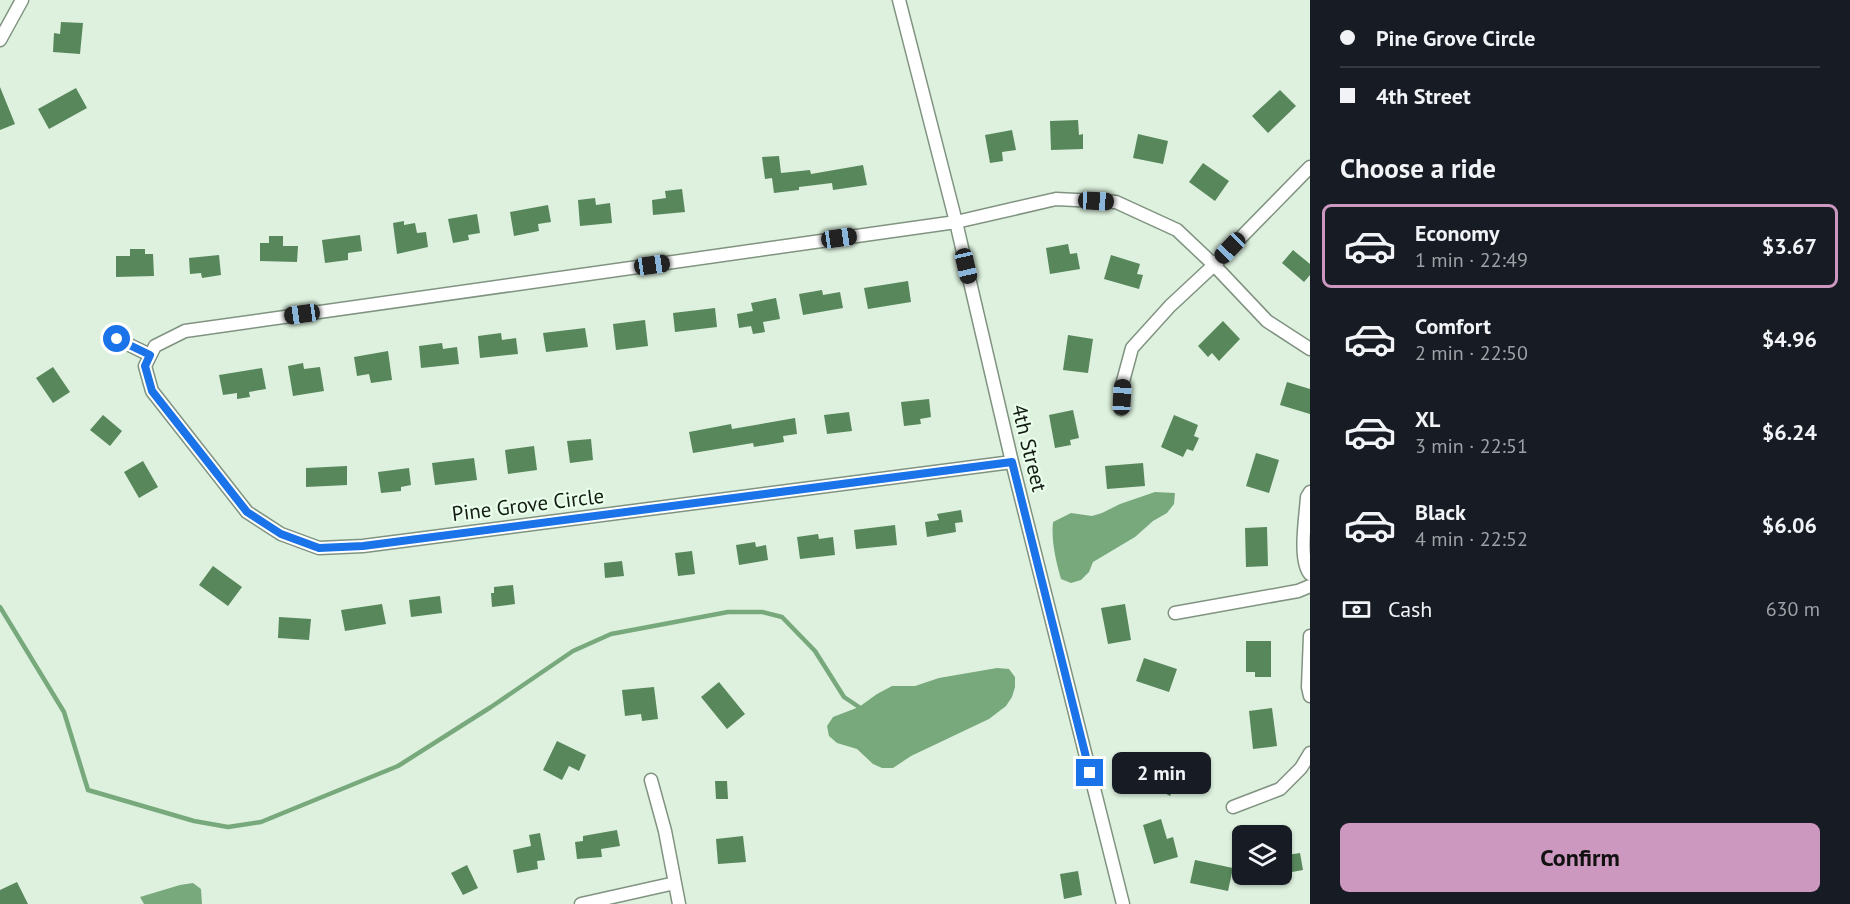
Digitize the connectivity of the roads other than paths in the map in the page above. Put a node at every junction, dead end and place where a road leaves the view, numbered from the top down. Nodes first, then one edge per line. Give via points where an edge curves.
1 (22, 0) edge
2 (899, 0) edge
3 (0, 40) edge
4 (1310, 166) edge
5 (956, 222) junction
6 (1214, 265) junction
7 (117, 339) dead end
8 (1310, 349) edge
9 (150, 355) junction
10 (1121, 409) dead end
11 (1012, 462) junction
12 (1310, 492) edge
13 (1310, 574) edge
14 (1310, 586) edge
15 (1175, 612) dead end
16 (1310, 636) edge
17 (1310, 696) edge
18 (1310, 753) edge
19 (651, 780) dead end
20 (1233, 807) dead end
21 (675, 883) junction
22 (581, 904) edge
23 (679, 904) edge
24 (1123, 904) edge

1 - 3 street
2 - 5 street, 4th Street
4 - 6 street
5 - 6 street via 1056,199 1116,202 1177,230
5 - 9 street via 185,331 155,346
5 - 11 street, 4th Street
6 - 8 street via 1267,321
6 - 10 street via 1132,348 1122,385
7 - 9 street
9 - 11 street, Pine Grove Circle via 145,366 152,391 247,512 281,534 319,548 363,546
11 - 24 street, 4th Street
12 - 13 street via 1304,535 1306,568
14 - 15 street
16 - 17 street
18 - 20 street via 1280,789
19 - 21 street
21 - 22 street
21 - 23 street

